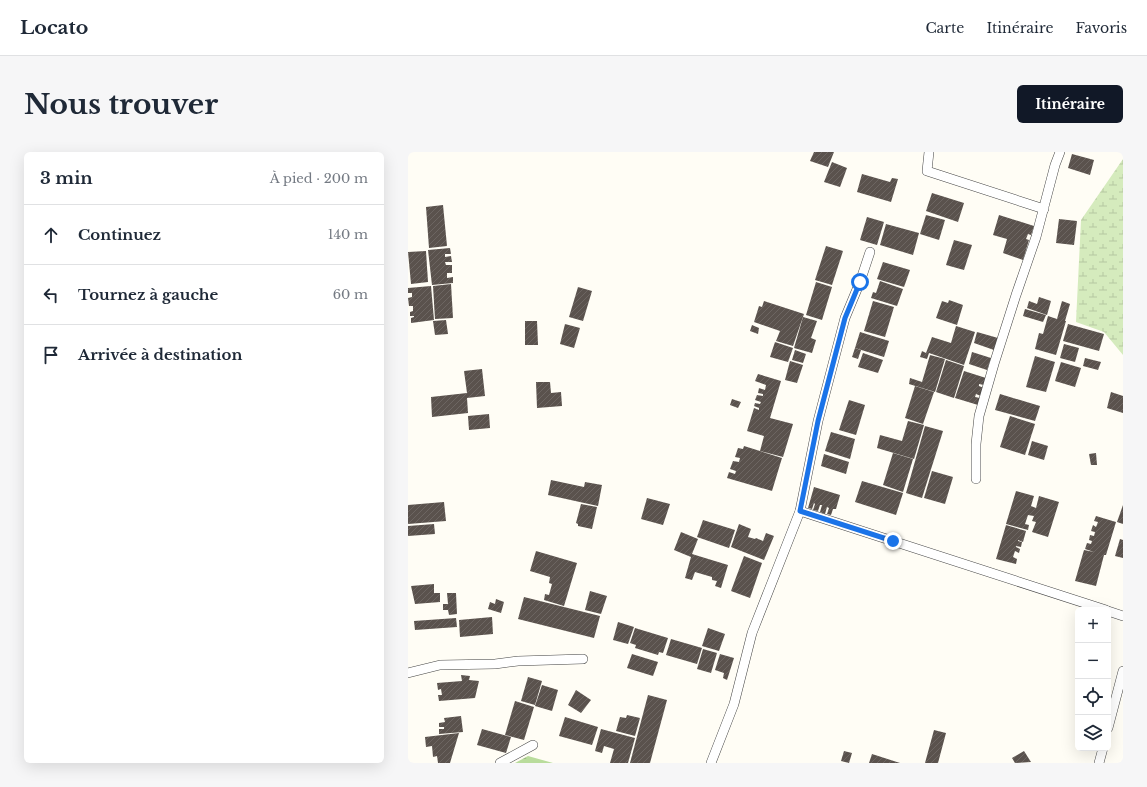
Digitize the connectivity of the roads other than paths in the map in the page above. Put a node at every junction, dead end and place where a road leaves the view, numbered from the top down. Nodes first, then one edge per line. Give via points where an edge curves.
1 (929, 152) edge
2 (1060, 152) edge
3 (1044, 209) junction
4 (870, 252) dead end
5 (976, 479) dead end
6 (800, 511) junction
7 (1098, 607) edge
8 (1111, 612) edge
9 (1123, 616) edge
10 (583, 658) dead end
11 (1123, 671) edge
12 (408, 673) edge
13 (1111, 717) edge
14 (533, 745) dead end
15 (1102, 751) edge
16 (500, 763) edge
17 (711, 763) edge
18 (1099, 763) edge

1 - 3 street via 927,171
2 - 3 street
3 - 5 street via 979,416
4 - 6 street via 845,318 818,421
6 - 7 street
6 - 17 street via 752,633 734,704
8 - 9 street
10 - 12 street via 440,665
11 - 13 street
14 - 16 street
15 - 18 street

